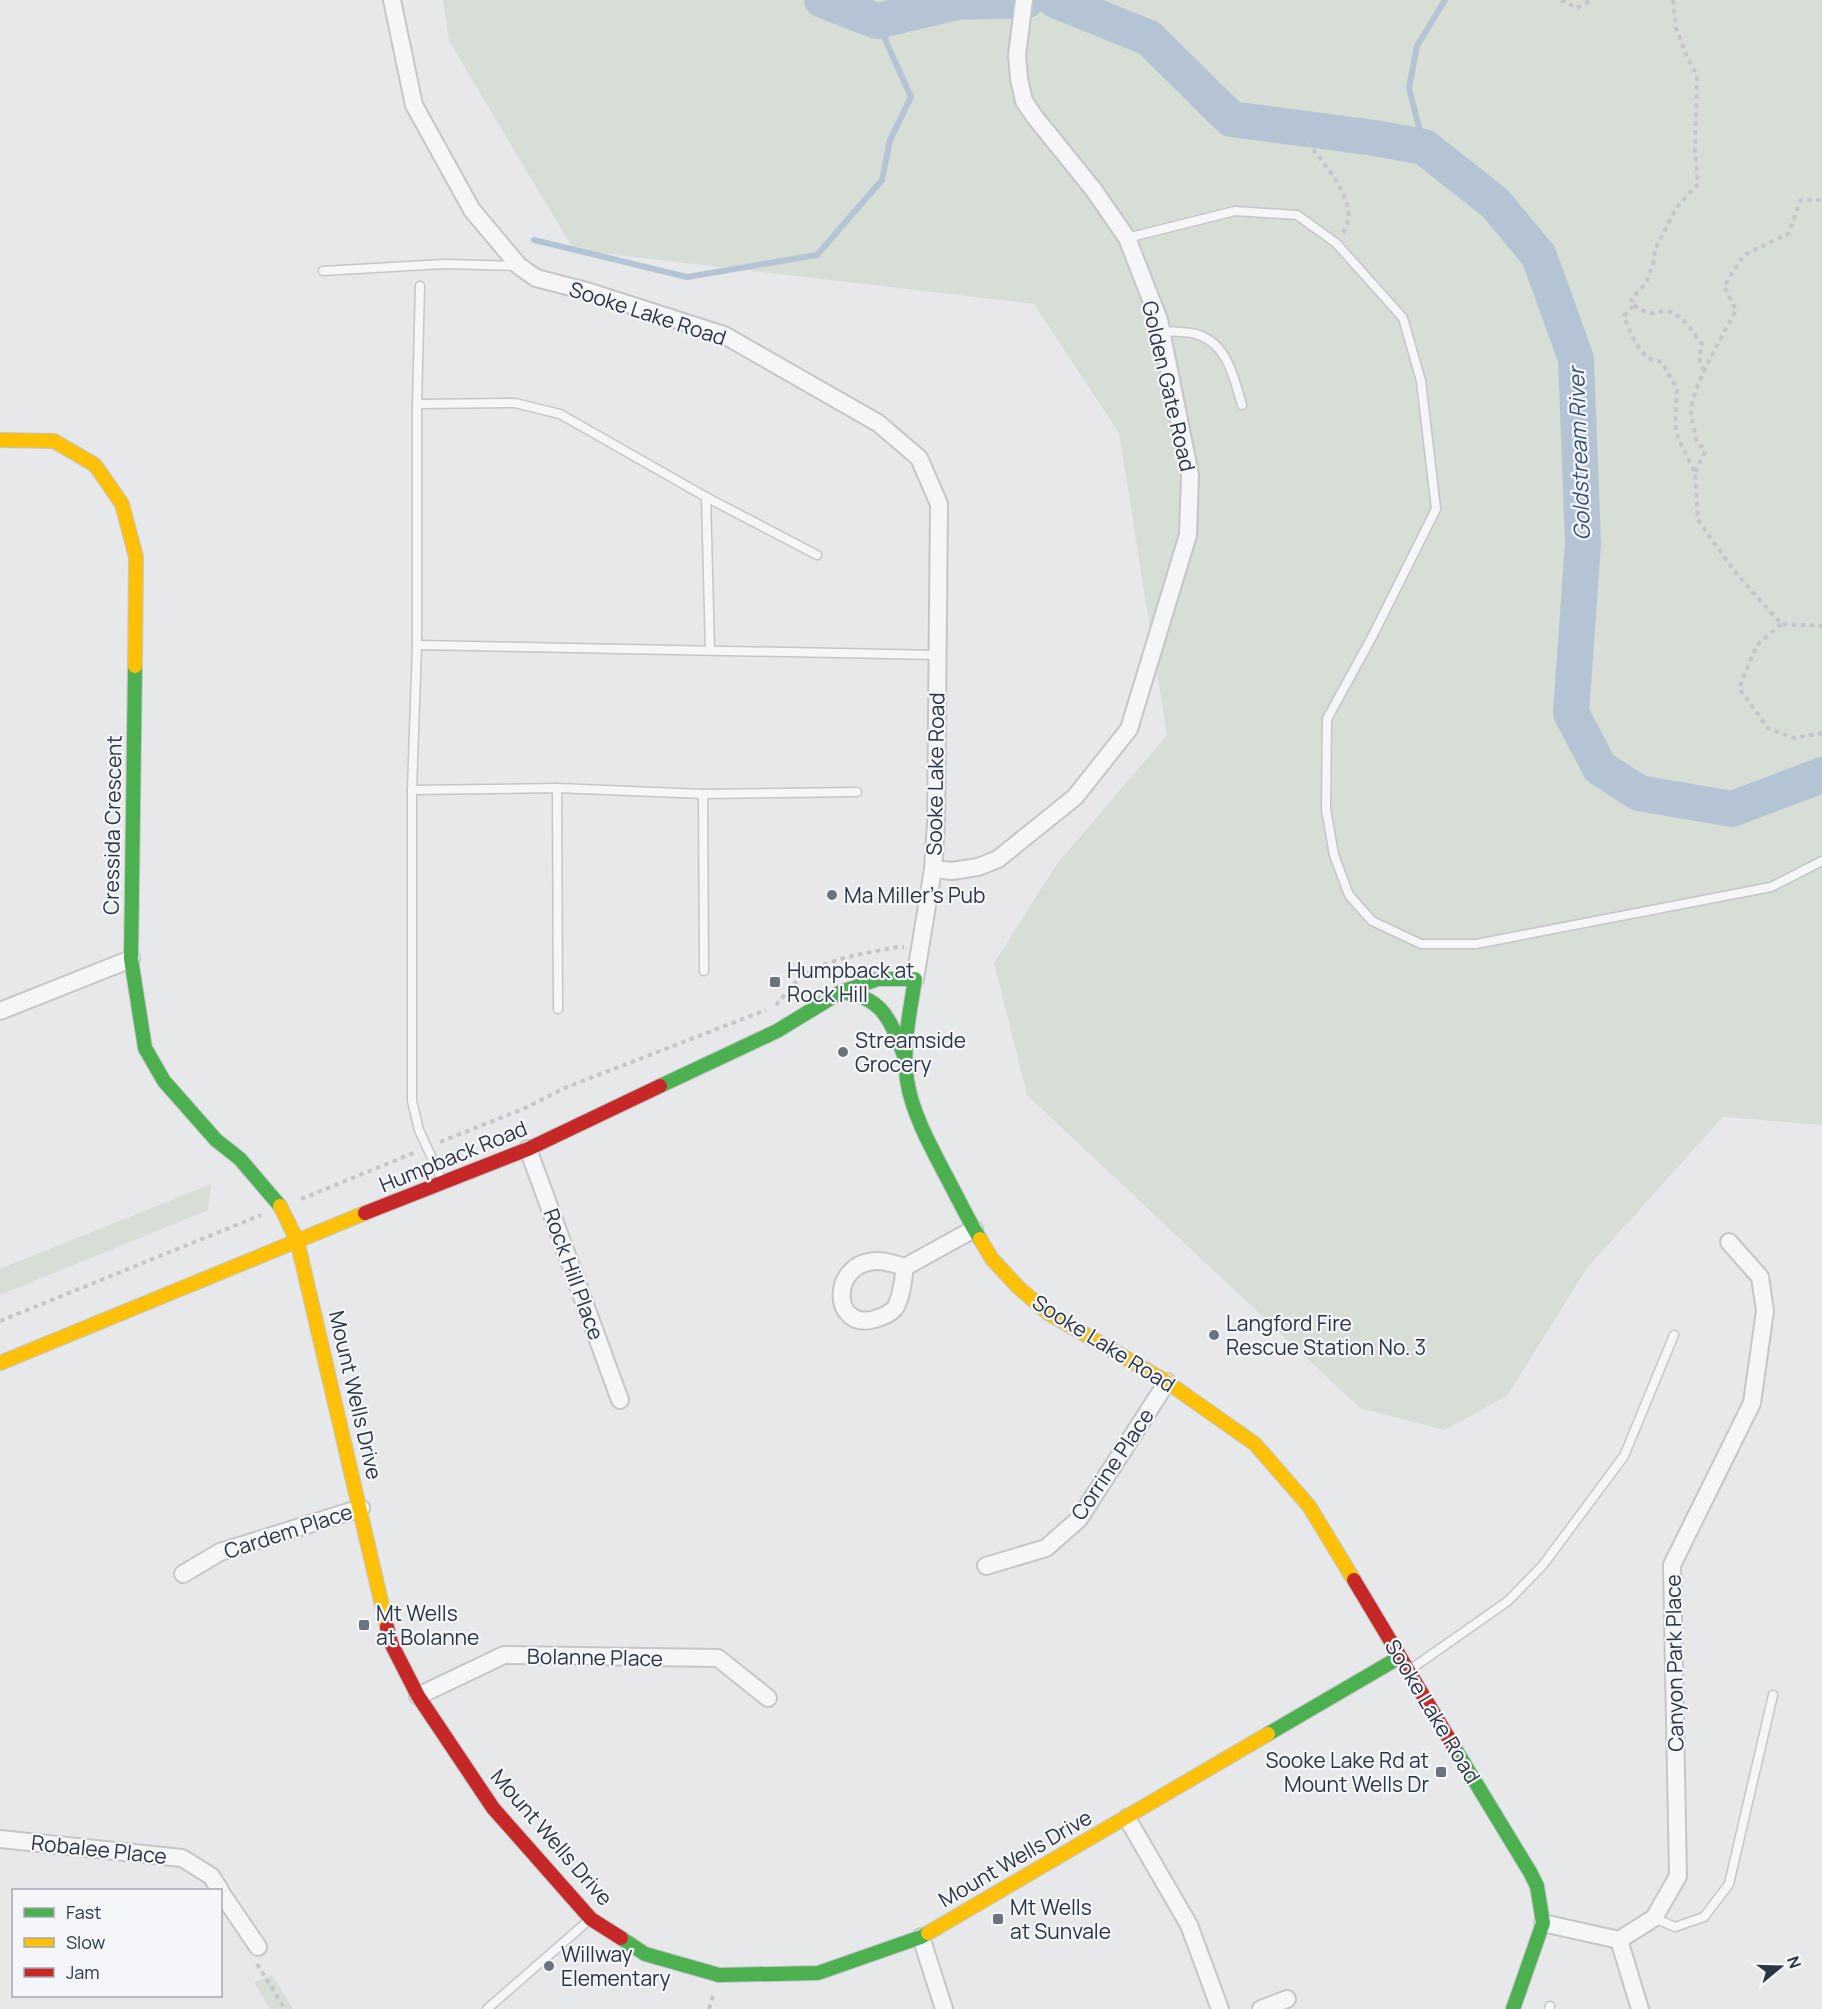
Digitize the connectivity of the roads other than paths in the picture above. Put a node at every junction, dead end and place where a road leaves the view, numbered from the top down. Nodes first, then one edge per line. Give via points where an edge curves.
1 (392, 0) edge
2 (1023, 5) edge
3 (1127, 238) junction
4 (519, 266) junction
5 (323, 271) dead end
6 (420, 286) dead end
7 (1161, 331) junction
8 (417, 404) junction
9 (1242, 405) dead end
10 (0, 440) edge
11 (706, 497) junction
12 (817, 555) dead end
13 (417, 645) junction
14 (710, 650) junction
15 (938, 655) junction
16 (558, 788) junction
17 (412, 790) junction
18 (857, 792) dead end
19 (703, 794) junction
20 (1822, 861) edge
21 (933, 869) junction
22 (131, 959) junction
23 (704, 971) dead end
24 (915, 979) junction
25 (841, 992) junction
26 (558, 1009) dead end
27 (0, 1011) edge
28 (905, 1059) junction
29 (528, 1149) junction
30 (444, 1183) junction
31 (974, 1229) junction
32 (297, 1240) junction
33 (1729, 1242) dead end
34 (905, 1267) dead end
35 (1674, 1335) dead end
36 (0, 1363) edge
37 (1167, 1382) junction
38 (620, 1400) dead end
39 (361, 1508) junction
40 (986, 1566) dead end
41 (183, 1574) dead end
42 (1400, 1657) junction
43 (1408, 1671) junction
44 (1773, 1695) dead end
45 (418, 1696) junction
46 (768, 1698) dead end
47 (1127, 1818) junction
48 (0, 1839) edge
49 (219, 1889) edge
50 (222, 1894) edge
51 (591, 1918) junction
52 (1654, 1918) junction
53 (1544, 1923) junction
54 (921, 1937) junction
55 (1619, 1940) junction
56 (258, 1947) road end
57 (1287, 1999) dead end
58 (487, 2009) edge
59 (944, 2009) edge
60 (1220, 2009) edge
61 (1261, 2009) edge
62 (1513, 2009) edge
63 (1640, 2009) edge

1 - 4 street, Sooke Lake Road via 414,105 472,210
2 - 3 street, Golden Gate Road via 1017,55 1024,101
3 - 7 street, Golden Gate Road
3 - 20 lane via 1235,211 1297,215 1336,243 1403,318 1421,381 1436,509 1327,719 1326,809 1334,855 1349,895 1372,921 1421,944 1476,944 1771,887
4 - 5 lane via 444,264
4 - 15 street, Sooke Lake Road via 536,278 724,335 878,423 919,458 939,504
6 - 8 lane
7 - 9 lane via 1198,335 1214,343 1229,363
7 - 21 street, Golden Gate Road via 1190,475 1188,535 1129,729 1075,797 998,859 978,867
8 - 11 lane via 515,403 560,414
8 - 13 lane
10 - 22 street, Cressida Crescent via 54,441 95,465 122,504 136,556
11 - 12 lane
11 - 14 lane
13 - 14 lane
13 - 17 lane
14 - 15 lane
15 - 21 street, Sooke Lake Road
16 - 17 lane
16 - 19 lane
16 - 26 lane
17 - 30 lane via 412,1101 418,1130
18 - 19 lane
19 - 23 lane
21 - 24 street, Sooke Lake Road
22 - 27 street
22 - 32 street, Cressida Crescent via 145,1048 164,1082 281,1207
24 - 25 street, Humpback Road via 878,979
24 - 28 street, Sooke Lake Road
25 - 28 street via 864,996 880,1008 891,1023
25 - 29 street, Humpback Road via 777,1031
28 - 31 street, Sooke Lake Road via 916,1112
29 - 30 street, Humpback Road
29 - 38 street, Rock Hill Place
30 - 32 street, Humpback Road
31 - 34 street
31 - 37 street, Sooke Lake Road via 992,1259 1048,1313
32 - 36 street, Humpback Road
32 - 39 street, Mount Wells Drive
33 - 52 street, Canyon Park Place via 1760,1277 1765,1311 1752,1403 1672,1565 1677,1876
35 - 43 lane via 1624,1456 1543,1565 1508,1601
37 - 40 street, Corrine Place via 1079,1519 1046,1548
37 - 42 street, Sooke Lake Road via 1255,1444 1309,1506
39 - 41 street, Cardem Place via 220,1552
39 - 45 street, Mount Wells Drive via 391,1643
42 - 43 street, Sooke Lake Road
42 - 47 street, Mount Wells Drive
43 - 53 street, Sooke Lake Road via 1530,1872 1542,1902
44 - 52 lane via 1729,1884 1704,1917 1675,1927
45 - 46 street, Bolanne Place via 504,1655 717,1658
45 - 51 street, Mount Wells Drive via 494,1808
47 - 54 street, Mount Wells Drive
47 - 60 street via 1189,1925
48 - 49 street, Robalee Place via 182,1858 211,1876
50 - 56 street, Robalee Place
51 - 54 street, Mount Wells Drive via 645,1954 719,1975 818,1973
51 - 58 lane
52 - 55 street, Canyon Park Place
53 - 55 street
53 - 62 street
54 - 59 street
55 - 63 street
57 - 61 street

